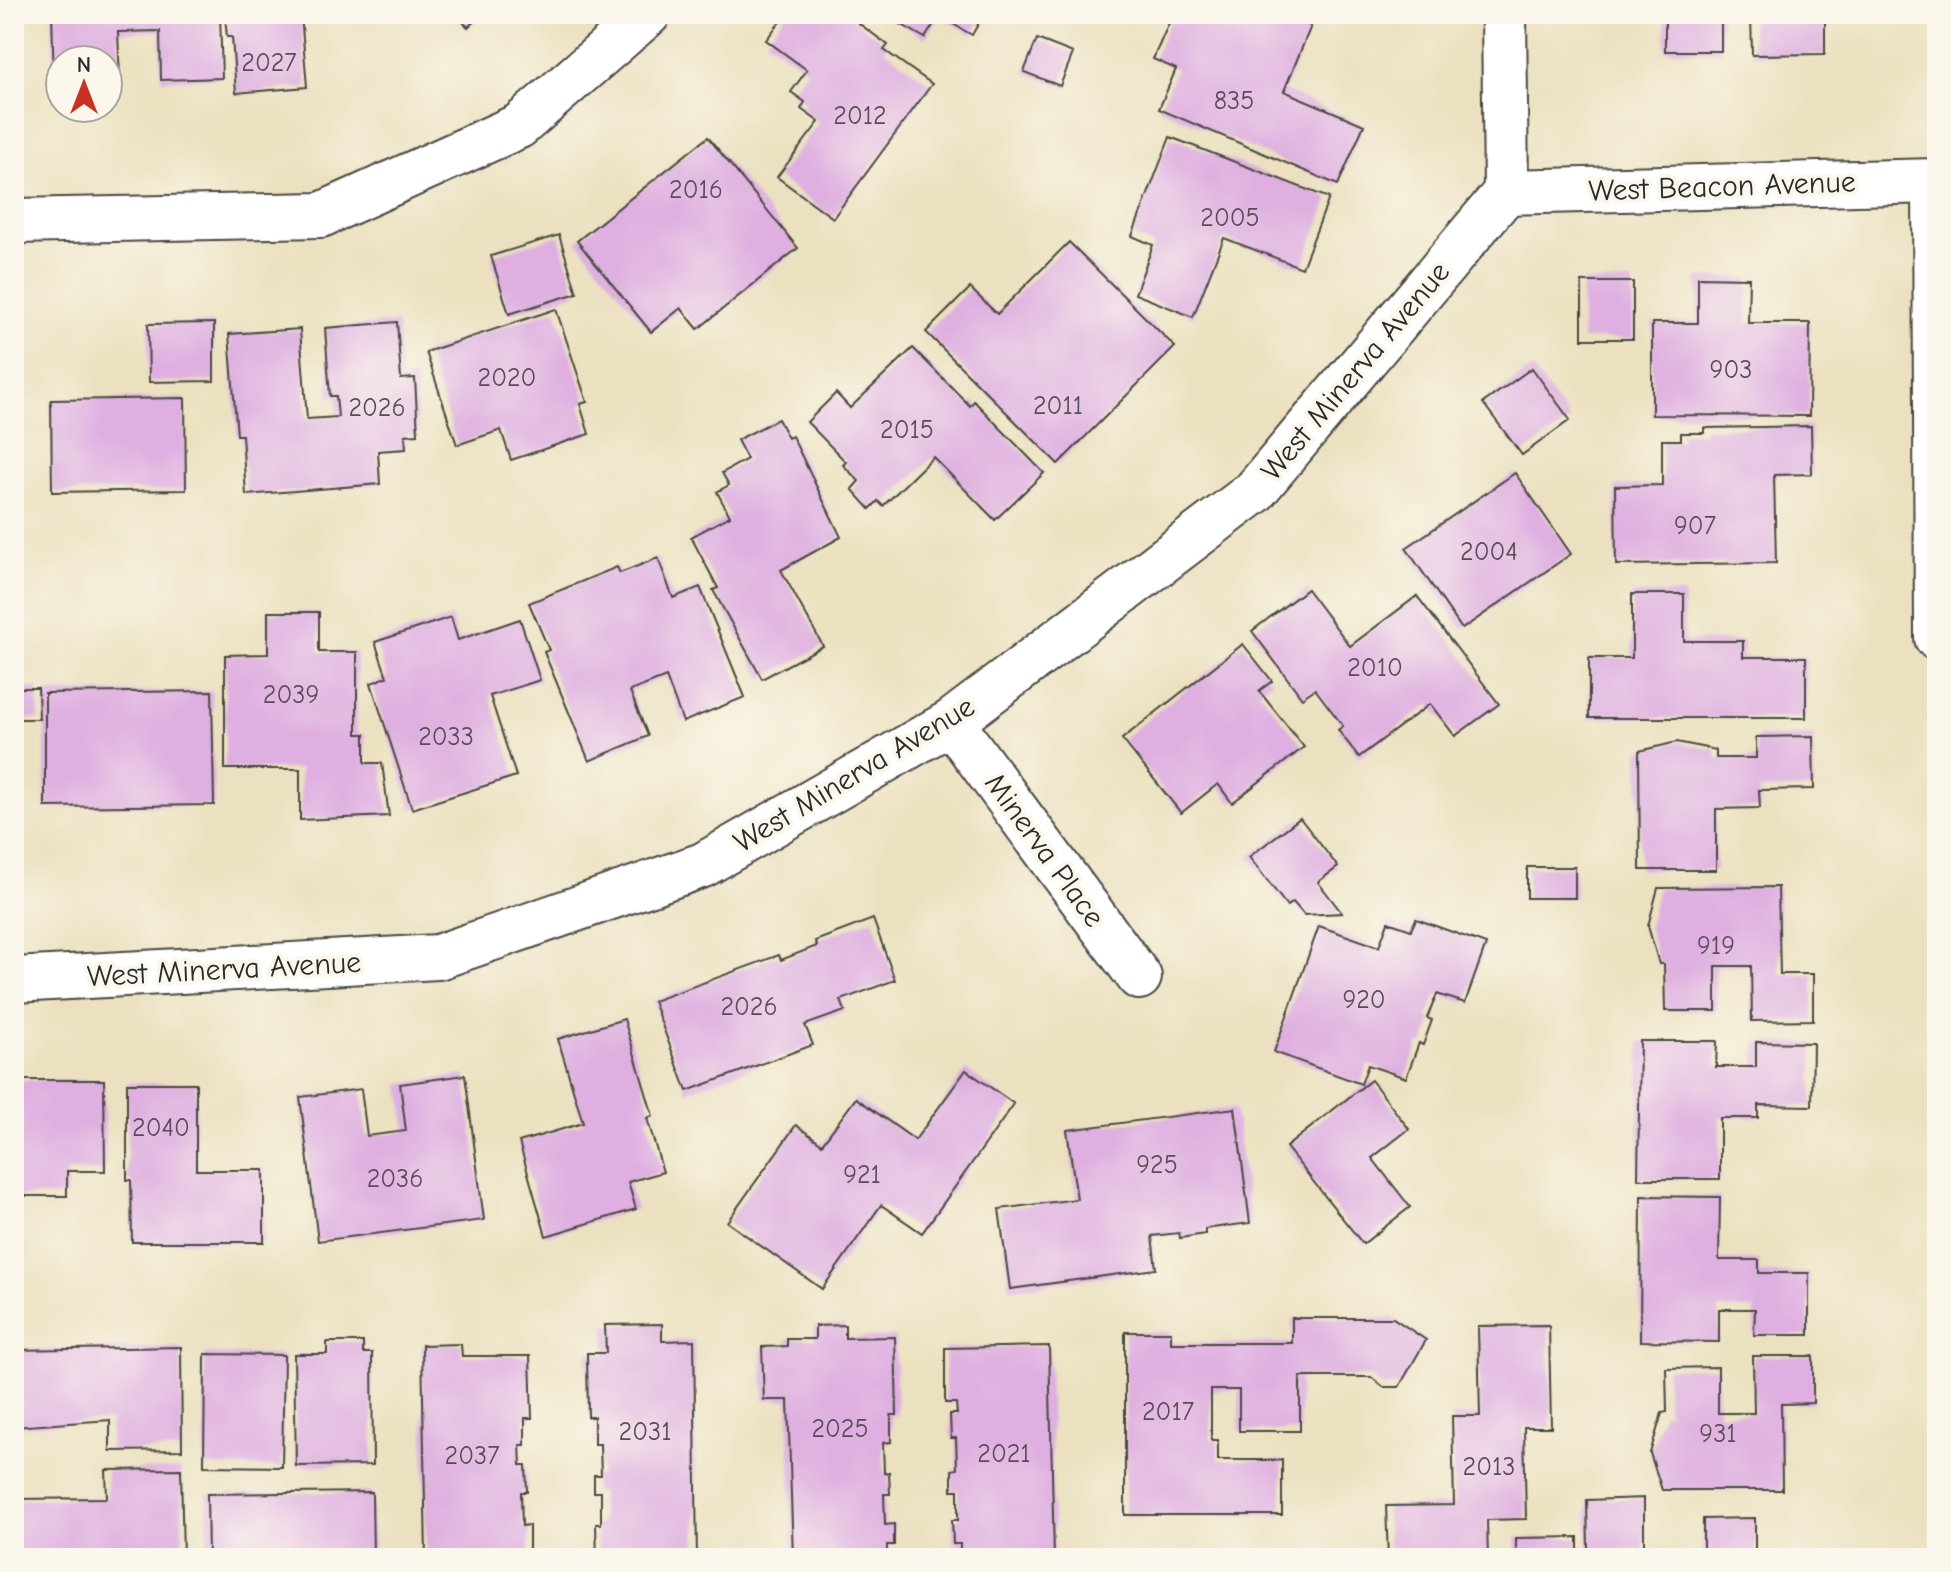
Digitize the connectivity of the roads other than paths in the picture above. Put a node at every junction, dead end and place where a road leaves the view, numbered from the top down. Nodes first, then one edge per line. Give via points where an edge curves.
1 (648, 14) edge
2 (1504, 14) edge
3 (1936, 181) edge
4 (1506, 192) junction
5 (14, 221) edge
6 (1937, 638) edge
7 (951, 722) junction
8 (1139, 977) dead end
9 (14, 980) edge

1 - 5 street via 519,126 321,215
2 - 4 street
3 - 4 street, West Beacon Avenue
3 - 6 street
4 - 7 street, West Minerva Avenue via 1254,492
7 - 8 street, Minerva Place
7 - 9 street, West Minerva Avenue via 703,865 438,957

